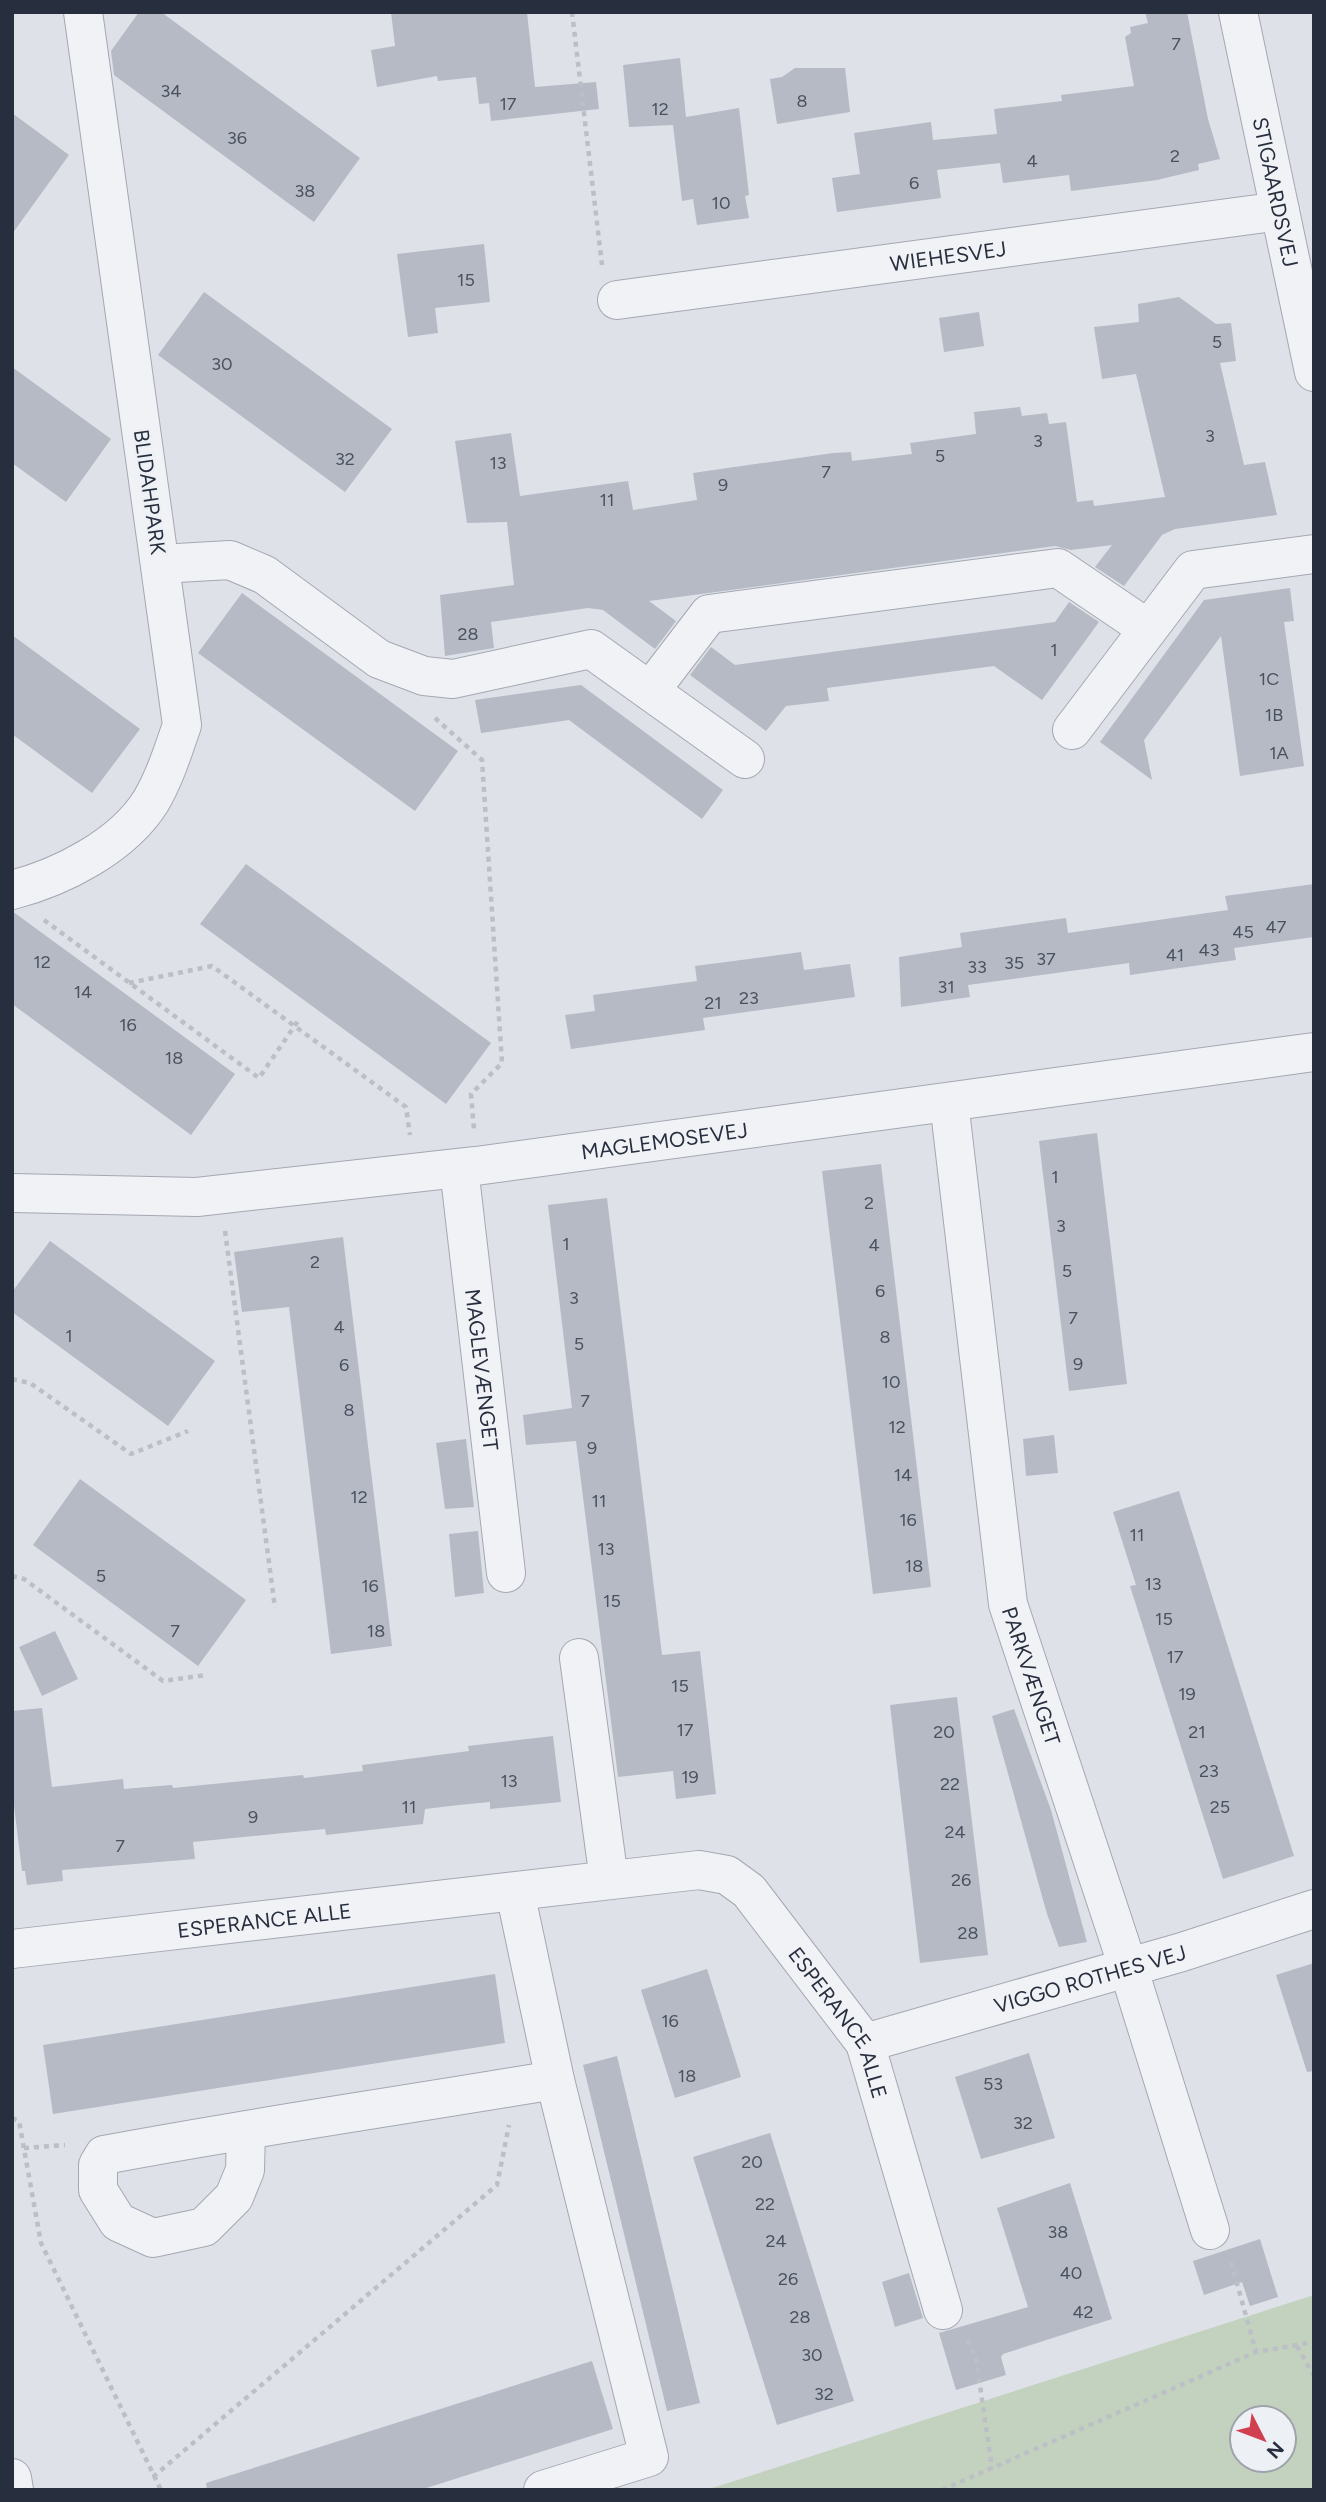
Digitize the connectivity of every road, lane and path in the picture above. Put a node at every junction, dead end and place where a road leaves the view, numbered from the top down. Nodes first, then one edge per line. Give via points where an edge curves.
1 (83, 12) edge
2 (572, 12) edge
3 (1238, 12) edge
4 (1280, 211) junction
5 (617, 300) joint
6 (1314, 372) edge
7 (1314, 554) edge
8 (160, 564) junction
9 (1148, 629) junction
10 (650, 691) junction
11 (431, 714) dead end
12 (1072, 730) dead end
13 (745, 759) dead end
14 (23, 901) edge
15 (130, 983) junction
16 (300, 1018) dead end
17 (295, 1026) junction
18 (1314, 1052) edge
19 (949, 1102) junction
20 (468, 1167) junction
21 (415, 1173) junction
22 (12, 1193) edge
23 (220, 1195) junction
24 (12, 1379) edge
25 (188, 1431) dead end
26 (506, 1573) dead end
27 (12, 1576) edge
28 (275, 1608) dead end
29 (579, 1658) dead end
30 (206, 1675) dead end
31 (609, 1880) junction
32 (515, 1892) junction
33 (1314, 1909) edge
34 (12, 1949) edge
35 (1128, 1967) junction
36 (865, 2043) junction
37 (555, 2080) junction
38 (518, 2086) junction
39 (12, 2118) edge
40 (246, 2130) dead end
41 (1210, 2231) joint
42 (943, 2310) joint
43 (1314, 2342) edge
44 (1297, 2346) junction
45 (1256, 2352) junction
46 (1314, 2376) edge
47 (992, 2468) junction
48 (153, 2477) junction
49 (12, 2478) edge
50 (14, 2490) edge
51 (162, 2490) edge
52 (543, 2490) edge
53 (942, 2490) edge

1 - 8 street, BLIDAHPARK
2 - 5 path via 602,270
3 - 4 street, STIGAARDSVEJ
4 - 5 street, WIEHESVEJ
4 - 6 street, STIGAARDSVEJ
7 - 9 street via 1193,570
8 - 10 street via 230,560 265,575 379,659 424,676 453,679 591,649
8 - 14 street, BLIDAHPARK via 182,725 169,766 150,803 117,837
9 - 10 street via 1058,568 709,614
9 - 12 street
10 - 13 street
11 - 20 path via 482,760 502,1063 471,1094
14 - 15 path
15 - 17 path via 212,966
15 - 17 path via 259,1078
16 - 17 path
17 - 21 path via 406,1107
18 - 19 street, MAGLEMOSEVEJ
19 - 20 street, MAGLEMOSEVEJ
19 - 35 street, PARKVÆNGET via 1008,1604
20 - 21 street, MAGLEMOSEVEJ
20 - 26 street, MAGLEVÆNGET
21 - 23 street, MAGLEMOSEVEJ
22 - 23 street, MAGLEMOSEVEJ
23 - 28 path
24 - 25 path via 30,1383 131,1454
27 - 30 path via 24,1579 163,1681
29 - 31 street
31 - 32 street, ESPERANCE ALLE
31 - 36 street, ESPERANCE ALLE via 699,1870 727,1875 749,1891
32 - 34 street, ESPERANCE ALLE
32 - 37 street
33 - 35 street, VIGGO ROTHES VEJ
35 - 36 street, VIGGO ROTHES VEJ
35 - 41 street, PARKVÆNGET
36 - 42 street, ESPERANCE ALLE
37 - 38 street
37 - 52 street via 649,2457
38 - 40 street
38 - 48 path via 496,2185
39 - 48 path via 19,2121 41,2243
41 - 45 path via 1227,2244
42 - 47 path via 960,2324 975,2358
43 - 44 path
44 - 45 path
44 - 46 path
45 - 47 path
47 - 53 path
48 - 51 path
49 - 50 street

